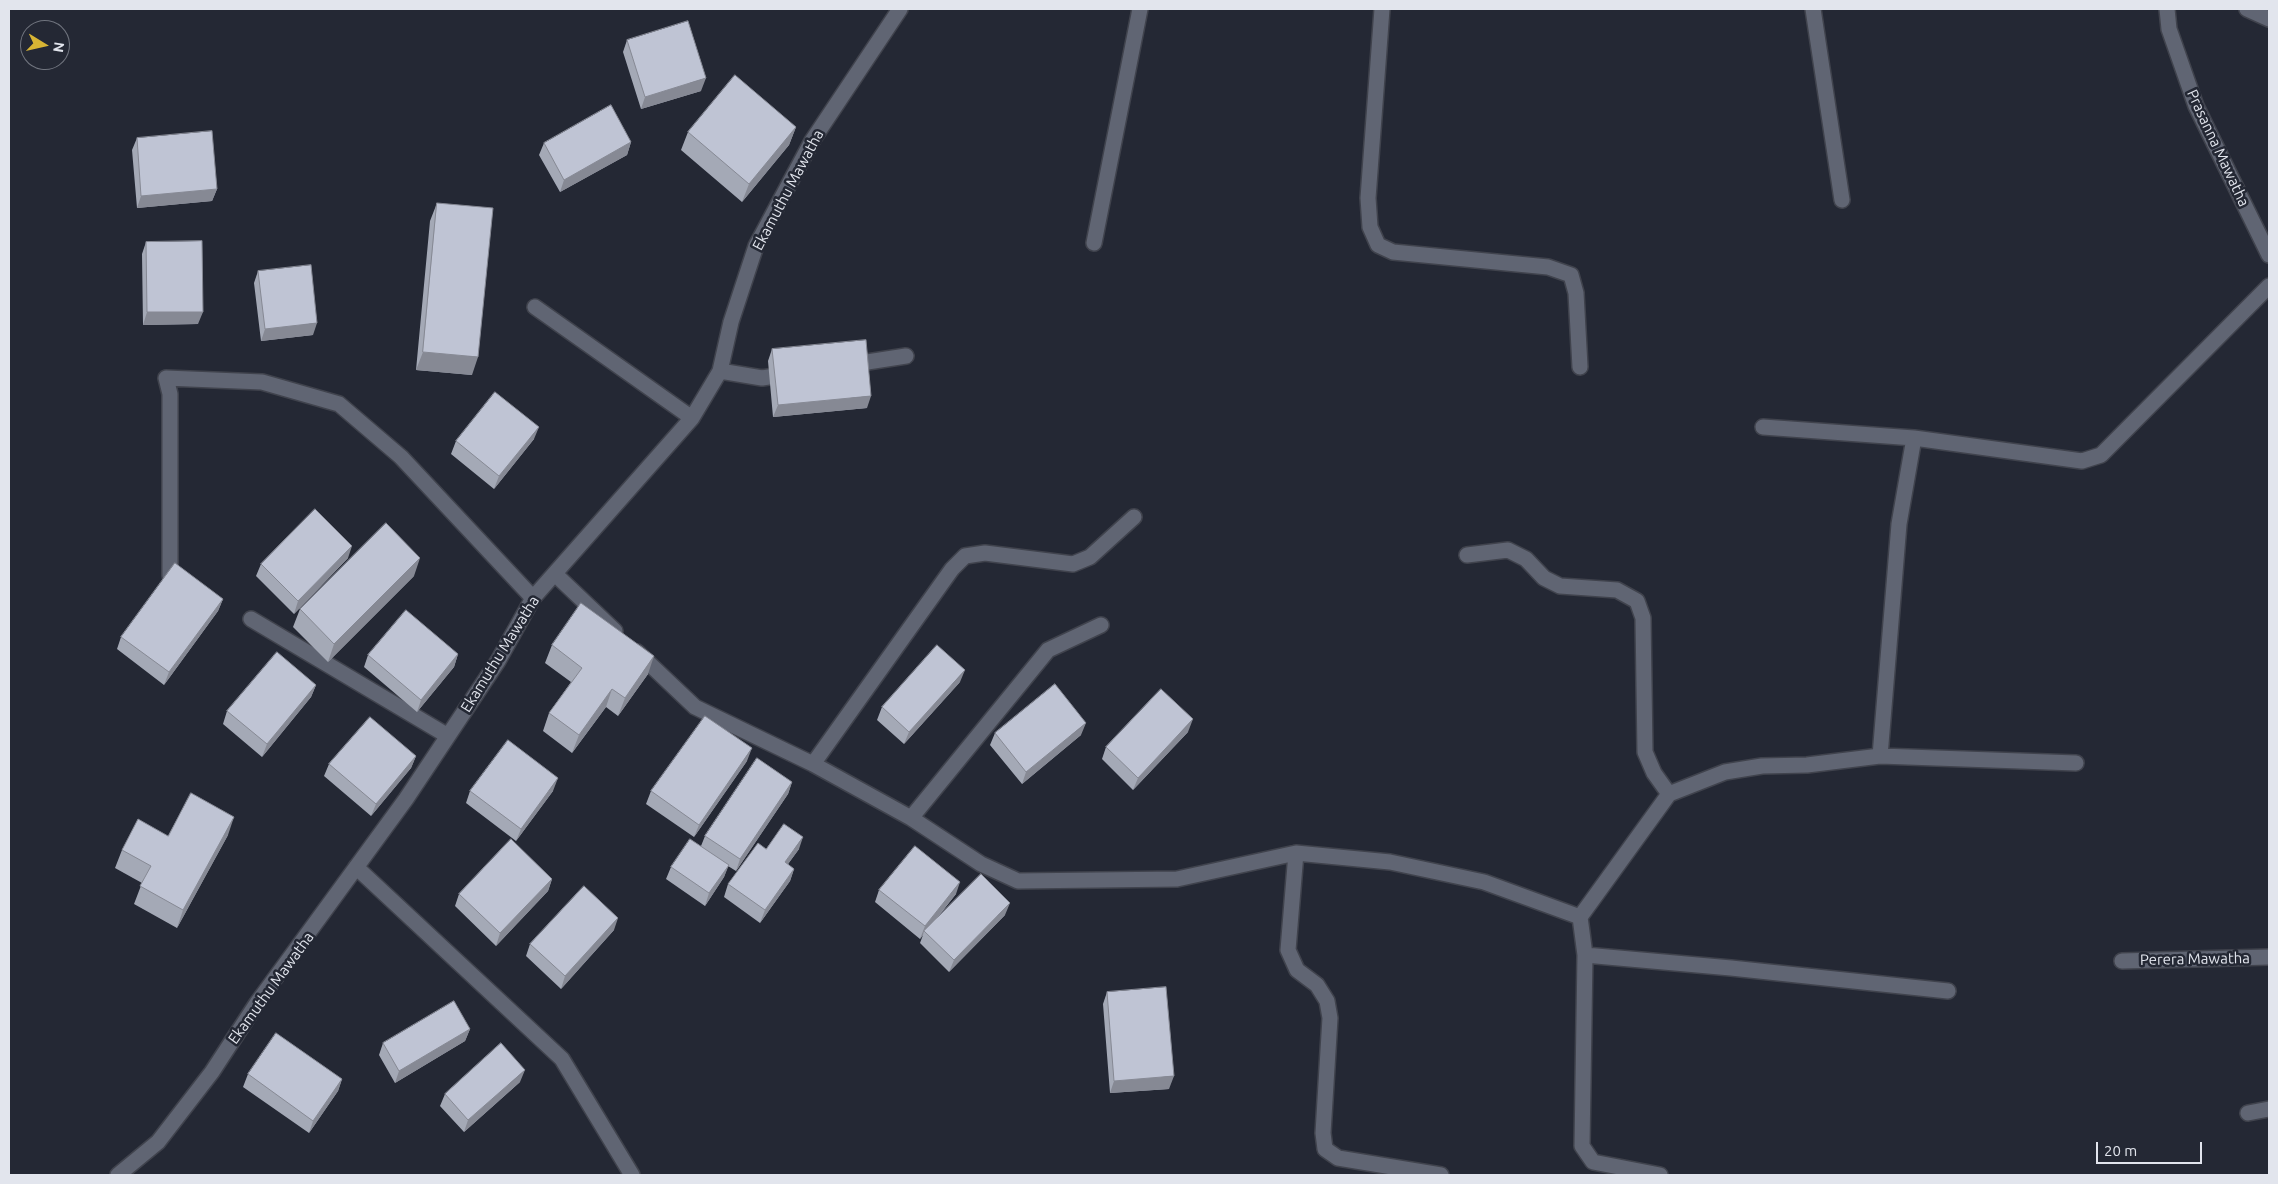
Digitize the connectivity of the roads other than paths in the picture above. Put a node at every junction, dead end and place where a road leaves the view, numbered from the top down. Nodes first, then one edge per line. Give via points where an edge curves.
1 (900, 9) edge
2 (1140, 9) edge
3 (1382, 9) edge
4 (1813, 9) edge
5 (2166, 9) edge
6 (2247, 9) edge
7 (2269, 17) edge
8 (1842, 200) dead end
9 (1094, 243) dead end
10 (2269, 255) edge
11 (2269, 286) edge
12 (535, 307) dead end
13 (906, 356) dead end
14 (1580, 367) dead end
15 (829, 368) edge
16 (720, 371) junction
17 (800, 372) edge
18 (692, 418) junction
19 (1763, 427) dead end
20 (1914, 438) junction
21 (1134, 517) dead end
22 (1467, 555) dead end
23 (554, 574) junction
24 (170, 576) edge
25 (533, 598) junction
26 (251, 619) dead end
27 (1101, 625) dead end
28 (448, 736) junction
29 (1880, 756) junction
30 (2076, 763) dead end
31 (813, 764) junction
32 (1669, 794) junction
33 (911, 818) junction
34 (1296, 852) junction
35 (356, 867) junction
36 (1580, 917) junction
37 (1585, 955) junction
38 (2269, 957) edge
39 (2122, 961) dead end
40 (1948, 992) dead end
41 (2269, 1109) edge
42 (2248, 1113) dead end
43 (118, 1175) edge
44 (632, 1175) edge
45 (1441, 1175) edge
46 (1660, 1175) edge

1 - 16 street, Ekamuthu Mawatha via 812,141 756,246 731,322
2 - 9 street
3 - 14 street via 1368,198 1370,227 1378,245 1393,252 1548,267 1571,275 1576,293
4 - 8 street
5 - 10 street, Prasanna Mawatha via 2169,30 2196,106
6 - 7 street
11 - 20 street via 2101,455 2082,461
12 - 18 street
13 - 15 street
16 - 17 street via 762,378
16 - 18 street, Ekamuthu Mawatha
18 - 23 street, Ekamuthu Mawatha
19 - 20 street
20 - 29 street via 1899,524
21 - 31 street via 1090,557 1073,564 985,553 965,556 952,569
22 - 32 street via 1508,550 1526,559 1544,578 1560,586 1617,590 1637,601 1643,618 1645,752 1654,773
23 - 25 street, Ekamuthu Mawatha
23 - 31 street via 695,707
24 - 25 street via 170,394 166,378 262,382 339,404 401,457
25 - 28 street, Ekamuthu Mawatha via 498,662
26 - 28 street
27 - 33 street via 1048,650
28 - 35 street, Ekamuthu Mawatha
29 - 30 street
29 - 32 street via 1725,772
31 - 33 street
32 - 36 street
33 - 34 street via 981,864 1018,881 1177,879
34 - 36 street via 1390,862 1484,882
34 - 45 street via 1288,950 1297,970 1318,986 1327,1001 1330,1018 1323,1133 1326,1149 1338,1158
35 - 43 street, Ekamuthu Mawatha via 257,1003 212,1072 158,1142
35 - 44 street via 562,1059
36 - 37 street
37 - 40 street
37 - 46 street via 1582,1146 1593,1162
38 - 39 street, Perera Mawatha
41 - 42 street

